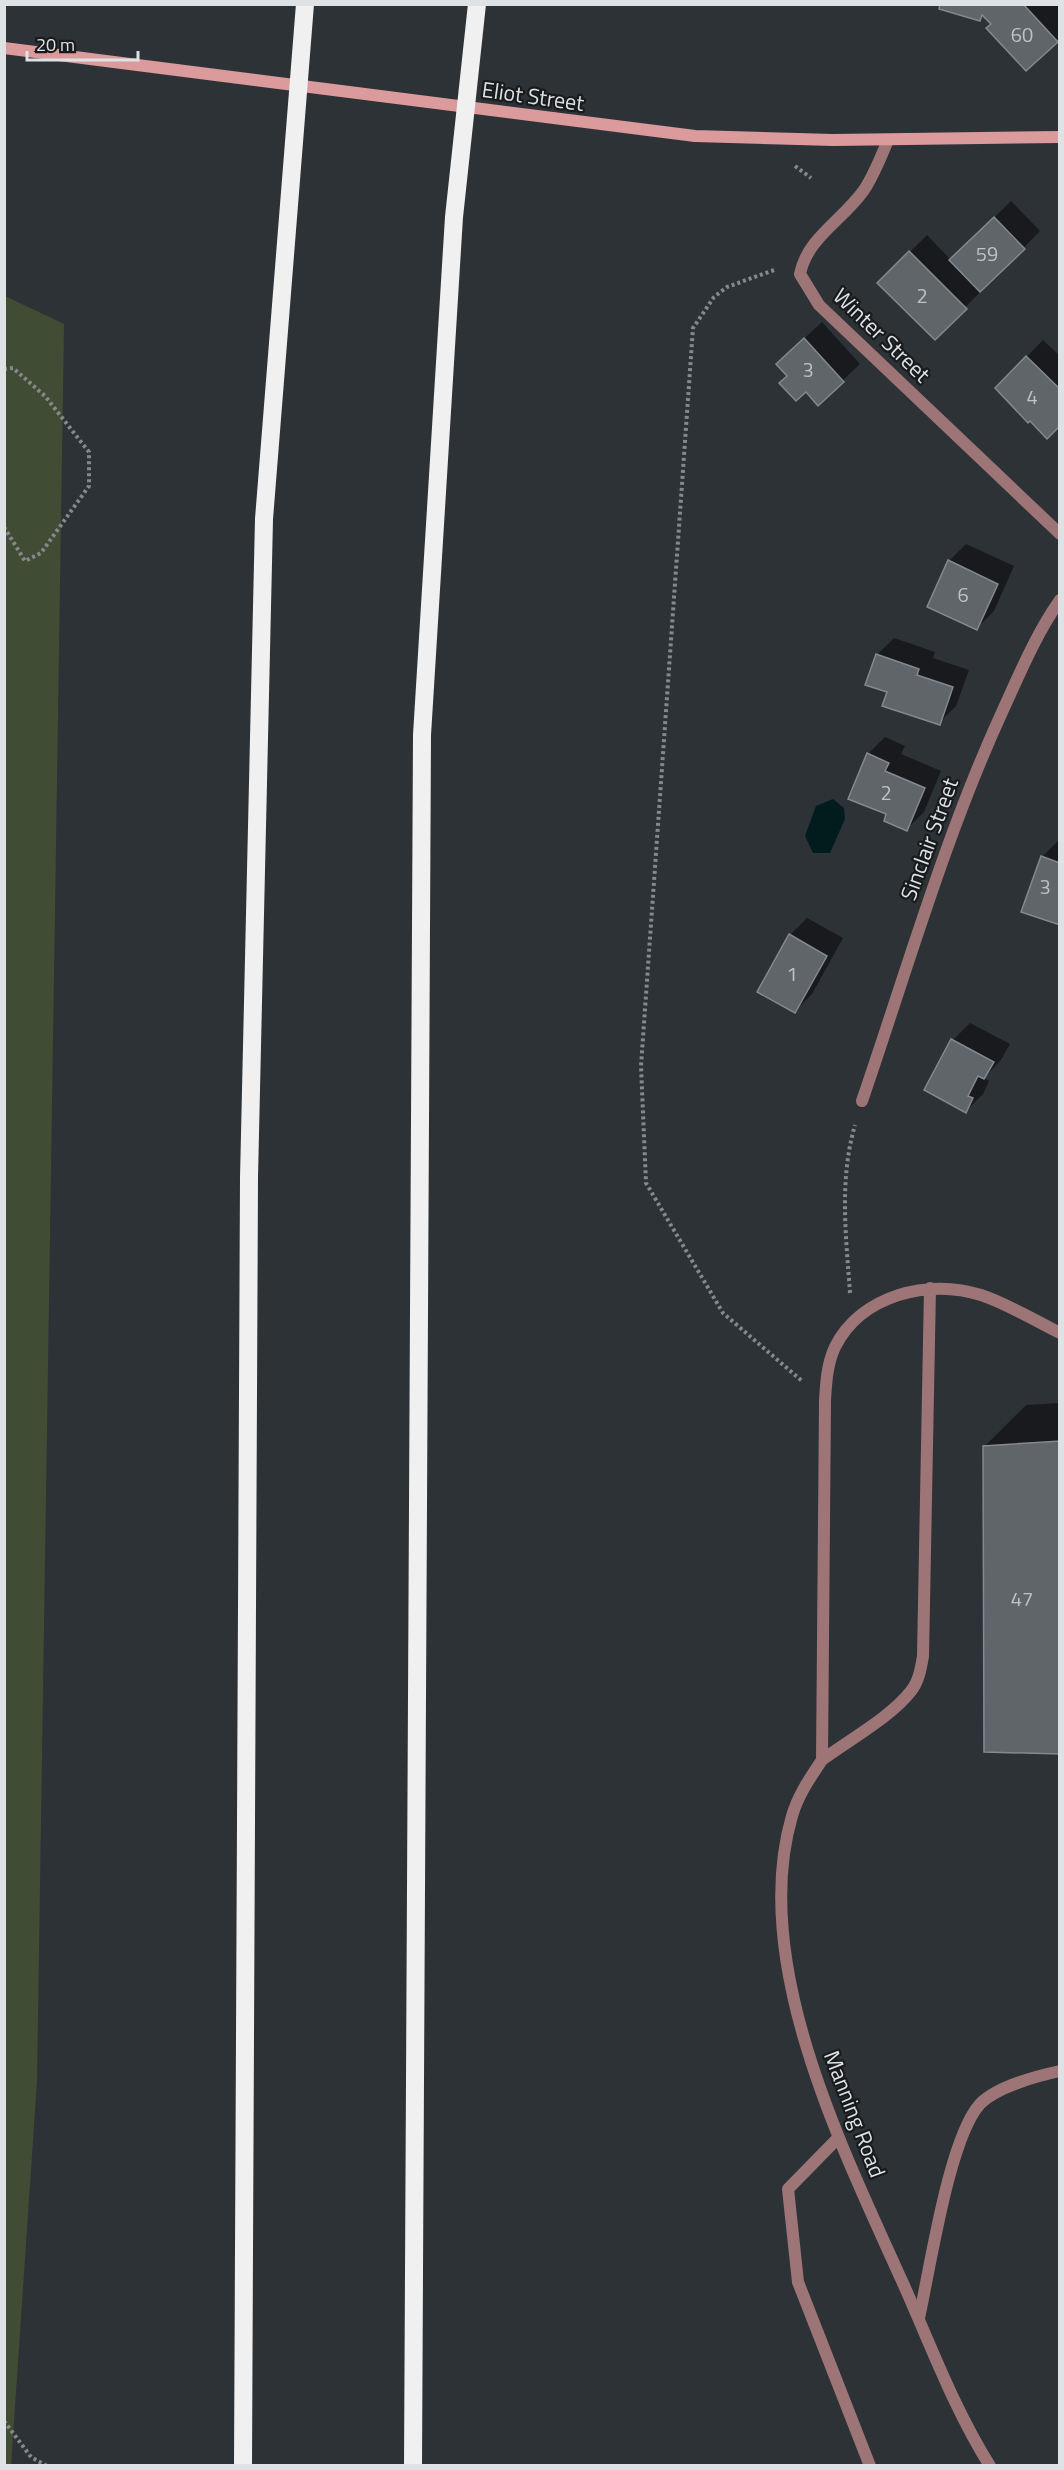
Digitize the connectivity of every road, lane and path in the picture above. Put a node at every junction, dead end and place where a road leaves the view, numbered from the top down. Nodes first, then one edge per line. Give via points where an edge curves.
1 (305, 4) edge
2 (477, 4) edge
3 (4, 48) edge
4 (1059, 137) edge
5 (888, 140) junction
6 (803, 260) junction
7 (4, 369) edge
8 (4, 527) edge
9 (1059, 534) edge
10 (1059, 600) edge
11 (862, 1101) dead end
12 (848, 1150) dead end
13 (930, 1288) junction
14 (852, 1323) junction
15 (1059, 1333) edge
16 (825, 1401) junction
17 (822, 1760) junction
18 (1059, 2072) edge
19 (838, 2138) junction
20 (919, 2318) junction
21 (4, 2421) edge
22 (47, 2466) edge
23 (243, 2466) edge
24 (413, 2466) edge
25 (870, 2466) edge
26 (990, 2466) edge

1 - 23 highway via 264,519 249,1178
2 - 24 highway via 454,217 422,735
3 - 5 street, Eliot Street via 624,129 761,140
4 - 5 street, Eliot Street
5 - 6 street via 864,190 812,245
6 - 9 street, Winter Street via 800,274 819,305
6 - 16 path via 727,287 714,297 693,328 640,1066 646,1183 723,1313
7 - 8 path via 13,368 45,396 89,452 89,486 41,553 25,561
10 - 11 street, Sinclair Street via 1041,630 961,807
12 - 14 path via 843,1202
13 - 14 street via 905,1292
13 - 15 street via 982,1295
13 - 17 street via 920,1674 912,1690 898,1704
14 - 16 street via 835,1347 827,1371
16 - 17 street
17 - 19 street, Manning Road via 805,1785 792,1816 782,1932 797,2007
18 - 20 street via 1023,2079 981,2103 959,2140
19 - 20 street, Manning Road
19 - 25 street via 788,2189 798,2282
20 - 26 street, Manning Road via 947,2388
21 - 22 path via 31,2457

